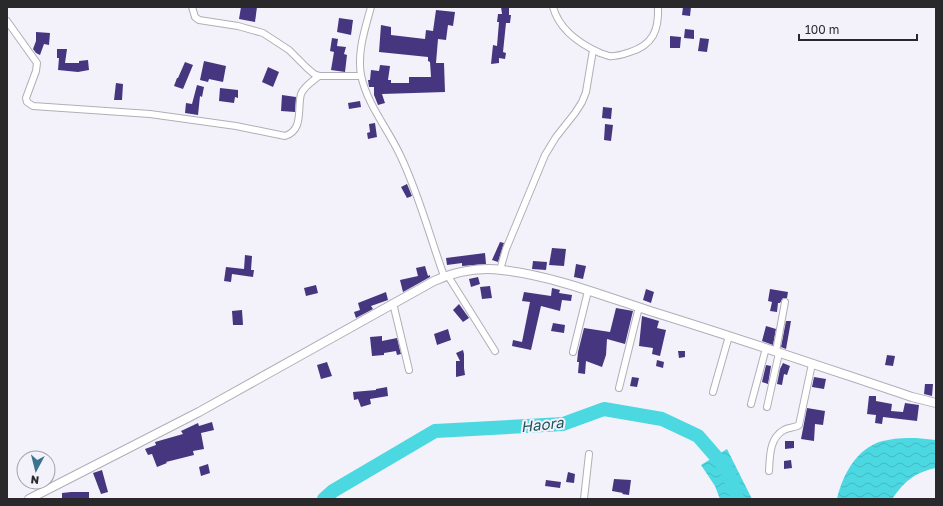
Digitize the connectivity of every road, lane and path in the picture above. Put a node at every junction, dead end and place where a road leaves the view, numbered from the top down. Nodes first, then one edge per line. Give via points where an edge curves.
1 (192, 7) edge
2 (371, 7) edge
3 (553, 7) edge
4 (658, 7) edge
5 (7, 21) edge
6 (593, 50) junction
7 (319, 76) junction
8 (361, 76) junction
9 (500, 270) junction
10 (446, 276) junction
11 (588, 291) junction
12 (785, 302) dead end
13 (393, 303) junction
14 (639, 307) junction
15 (729, 336) junction
16 (766, 348) junction
17 (495, 351) dead end
18 (573, 352) dead end
19 (777, 352) junction
20 (812, 364) junction
21 (409, 370) dead end
22 (619, 388) dead end
23 (713, 392) dead end
24 (936, 403) edge
25 (752, 404) dead end
26 (766, 407) dead end
27 (589, 454) dead end
28 (769, 471) dead end
29 (29, 499) edge
30 (584, 499) edge

1 - 7 street via 195,17 199,20 263,33 289,50
2 - 8 street via 360,50
3 - 6 street via 562,25 574,38
4 - 6 street via 655,34 644,47 622,55 609,56
5 - 7 street via 37,63 26,98 33,106 150,114 285,136 293,132 298,121 304,88
6 - 9 street via 582,102 545,155 506,249
7 - 8 street
8 - 10 street via 367,94 408,174
9 - 10 street via 483,269
9 - 11 street via 538,276
10 - 13 street
10 - 17 street
11 - 14 street
11 - 18 street
12 - 19 street
13 - 21 street
13 - 29 street via 199,412
14 - 15 street
14 - 22 street
15 - 16 street
15 - 23 street
16 - 19 street
16 - 25 street
19 - 20 street
19 - 26 street
20 - 24 street
20 - 28 street via 800,422 797,427 784,430 773,443
27 - 30 street

